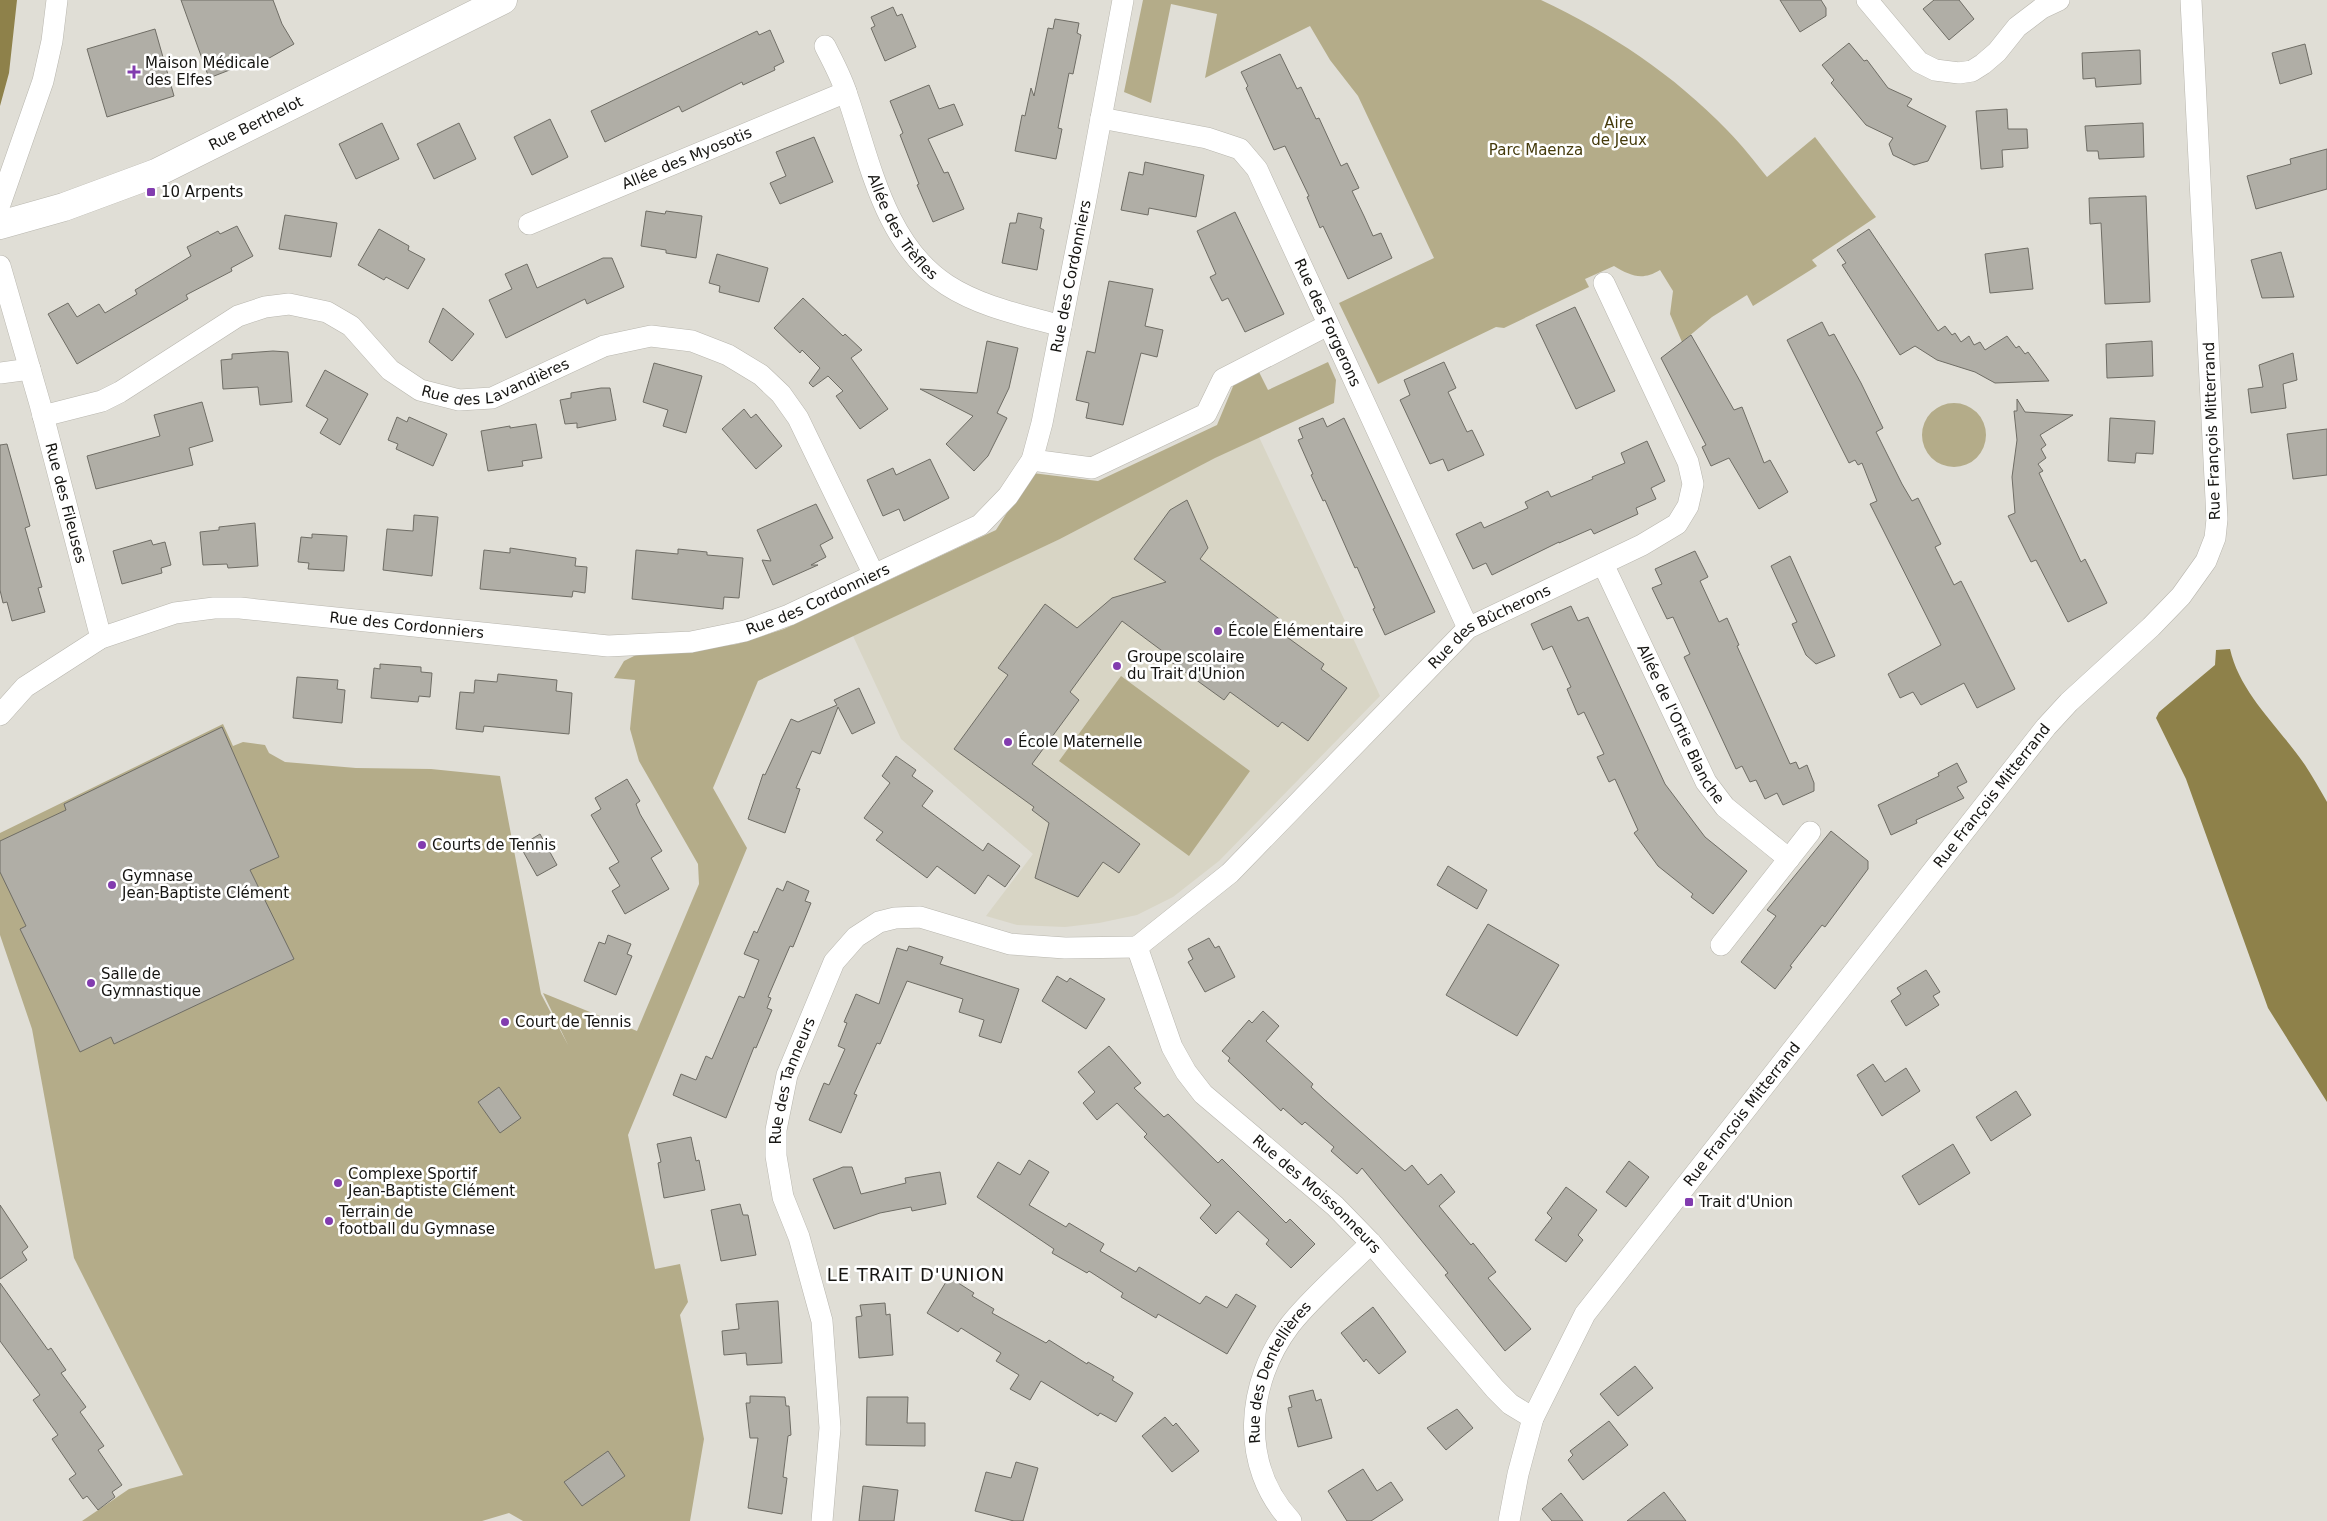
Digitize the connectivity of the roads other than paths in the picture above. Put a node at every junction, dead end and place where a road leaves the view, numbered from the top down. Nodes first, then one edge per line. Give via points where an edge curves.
1 (57, 0) edge
2 (503, 0) edge
3 (1123, 0) edge
4 (1868, 0) edge
5 (2059, 0) edge
6 (2191, 0) edge
7 (825, 46) dead end
8 (846, 92) junction
9 (1101, 118) junction
10 (0, 204) edge
11 (529, 224) dead end
12 (0, 225) edge
13 (0, 266) edge
14 (1604, 283) dead end
15 (1328, 325) junction
16 (1061, 326) junction
17 (30, 369) junction
18 (0, 373) edge
19 (43, 416) junction
20 (1032, 460) junction
21 (1603, 564) junction
22 (874, 575) junction
23 (1468, 628) junction
24 (100, 638) junction
25 (0, 715) edge
26 (1810, 832) dead end
27 (1789, 859) junction
28 (1722, 945) dead end
29 (1137, 947) junction
30 (1370, 1243) junction
31 (1533, 1418) junction
32 (822, 1521) edge
33 (1292, 1521) edge
34 (1509, 1521) edge

1 - 10 street via 43,81
2 - 12 street, Rue Berthelot via 164,169 111,191
3 - 9 street, Rue des Cordonniers
4 - 5 street via 1919,62 1935,70 1959,73 1972,71 1983,64 2017,27
6 - 31 street, Rue François Mitterrand via 2215,472 2216,528 2206,561 2169,609 2046,727 1743,1111 1585,1314
7 - 8 street, Allée des Trèfles
8 - 11 street, Allée des Myosotis
8 - 16 street, Allée des Trèfles via 884,204 916,258 947,285 985,304
9 - 15 street, Rue des Forgerons via 1208,138 1240,149 1257,169
9 - 16 street, Rue des Cordonniers
13 - 17 street, Rue des Fileuses
14 - 21 street, Rue des Bûcherons via 1688,462 1693,484 1688,506 1677,524
15 - 20 street via 1223,379 1206,414 1092,468
15 - 23 street, Rue des Forgerons
16 - 20 street, Rue des Cordonniers
17 - 18 street
17 - 19 street, Rue des Fileuses
19 - 22 street, Rue des Lavandières via 102,401 238,316 265,307 289,304 327,312 351,326 390,370 420,390 459,400 492,398 604,346 651,336 692,341 728,354 761,375 781,394 798,418
19 - 24 street, Rue des Fileuses
20 - 22 street, Rue des Cordonniers via 1008,496 980,525
21 - 23 street, Rue des Bûcherons
21 - 27 street, Allée de l'Ortie Blanche via 1706,782 1724,807
22 - 24 street, Rue des Cordonniers via 789,615 745,631 691,642 608,646 240,608 175,613
23 - 29 street, Rue des Bûcherons via 1230,873
24 - 25 street, Rue des Cordonniers via 25,687
26 - 27 street
27 - 28 street
29 - 30 street, Rue des Moissonneurs via 1172,1047 1203,1094 1335,1206
29 - 32 street, Rue des Tanneurs via 1065,948 1010,944 920,917 879,922 856,937 834,962 787,1075 776,1130 776,1156 783,1197 799,1237 822,1321 830,1428
30 - 31 street, Rue des Moissonneurs via 1495,1389 1510,1404
30 - 33 street, Rue des Dentellières via 1291,1324 1275,1347 1265,1370 1255,1417 1257,1460 1268,1488
31 - 34 street, Rue François Mitterrand

